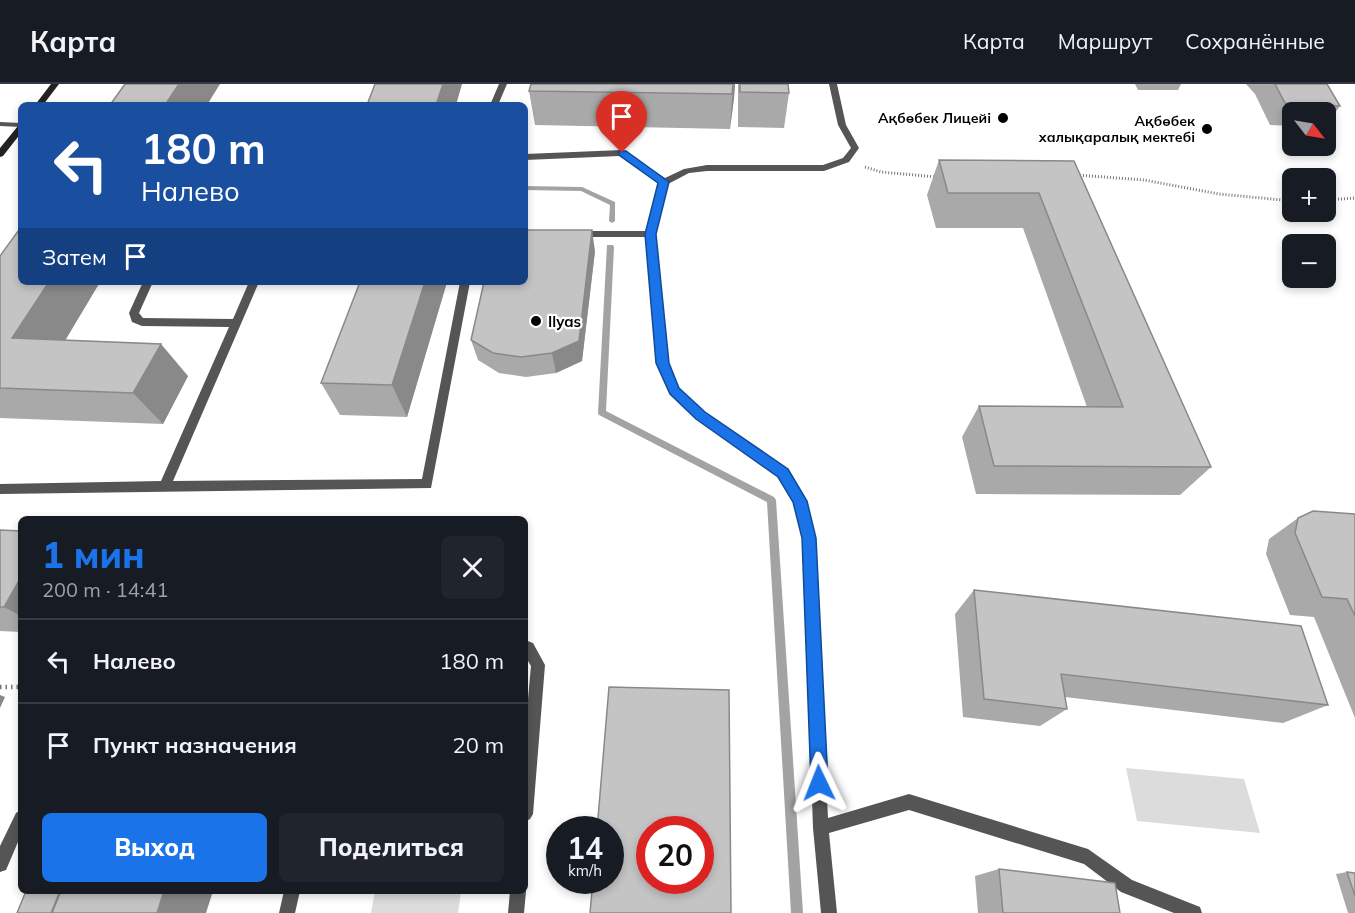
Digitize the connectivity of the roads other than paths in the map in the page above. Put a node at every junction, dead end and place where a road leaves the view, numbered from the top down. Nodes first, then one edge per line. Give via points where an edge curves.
1 (55, 84) edge
2 (503, 84) edge
3 (833, 84) edge
4 (41, 102) edge
5 (495, 102) edge
6 (0, 124) edge
7 (18, 126) edge
8 (18, 130) edge
9 (0, 154) edge
10 (528, 158) edge
11 (664, 182) junction
12 (563, 234) edge
13 (651, 234) junction
14 (147, 285) edge
15 (253, 285) edge
16 (464, 285) edge
17 (237, 323) junction
18 (165, 486) junction
19 (0, 489) edge
20 (528, 648) edge
21 (528, 779) edge
22 (18, 825) edge
23 (821, 828) junction
24 (0, 864) edge
25 (291, 894) edge
26 (518, 894) edge
27 (287, 913) edge
28 (516, 913) edge
29 (829, 913) edge
30 (1194, 913) edge

1 - 4 street
2 - 5 lane
3 - 11 lane via 842,125 855,148 846,160 824,168 707,168 687,171
6 - 7 lane
8 - 9 street
10 - 11 lane via 622,153
11 - 13 lane
12 - 13 lane
13 - 23 lane via 663,363 674,391 700,416 783,473 800,501 809,538
14 - 17 lane via 134,313 142,322
15 - 17 lane
16 - 18 lane via 427,484
17 - 18 lane
18 - 19 lane
20 - 21 lane via 538,664
22 - 24 lane
23 - 29 lane
23 - 30 lane via 909,802 1088,856 1127,886
25 - 27 lane
26 - 28 lane

